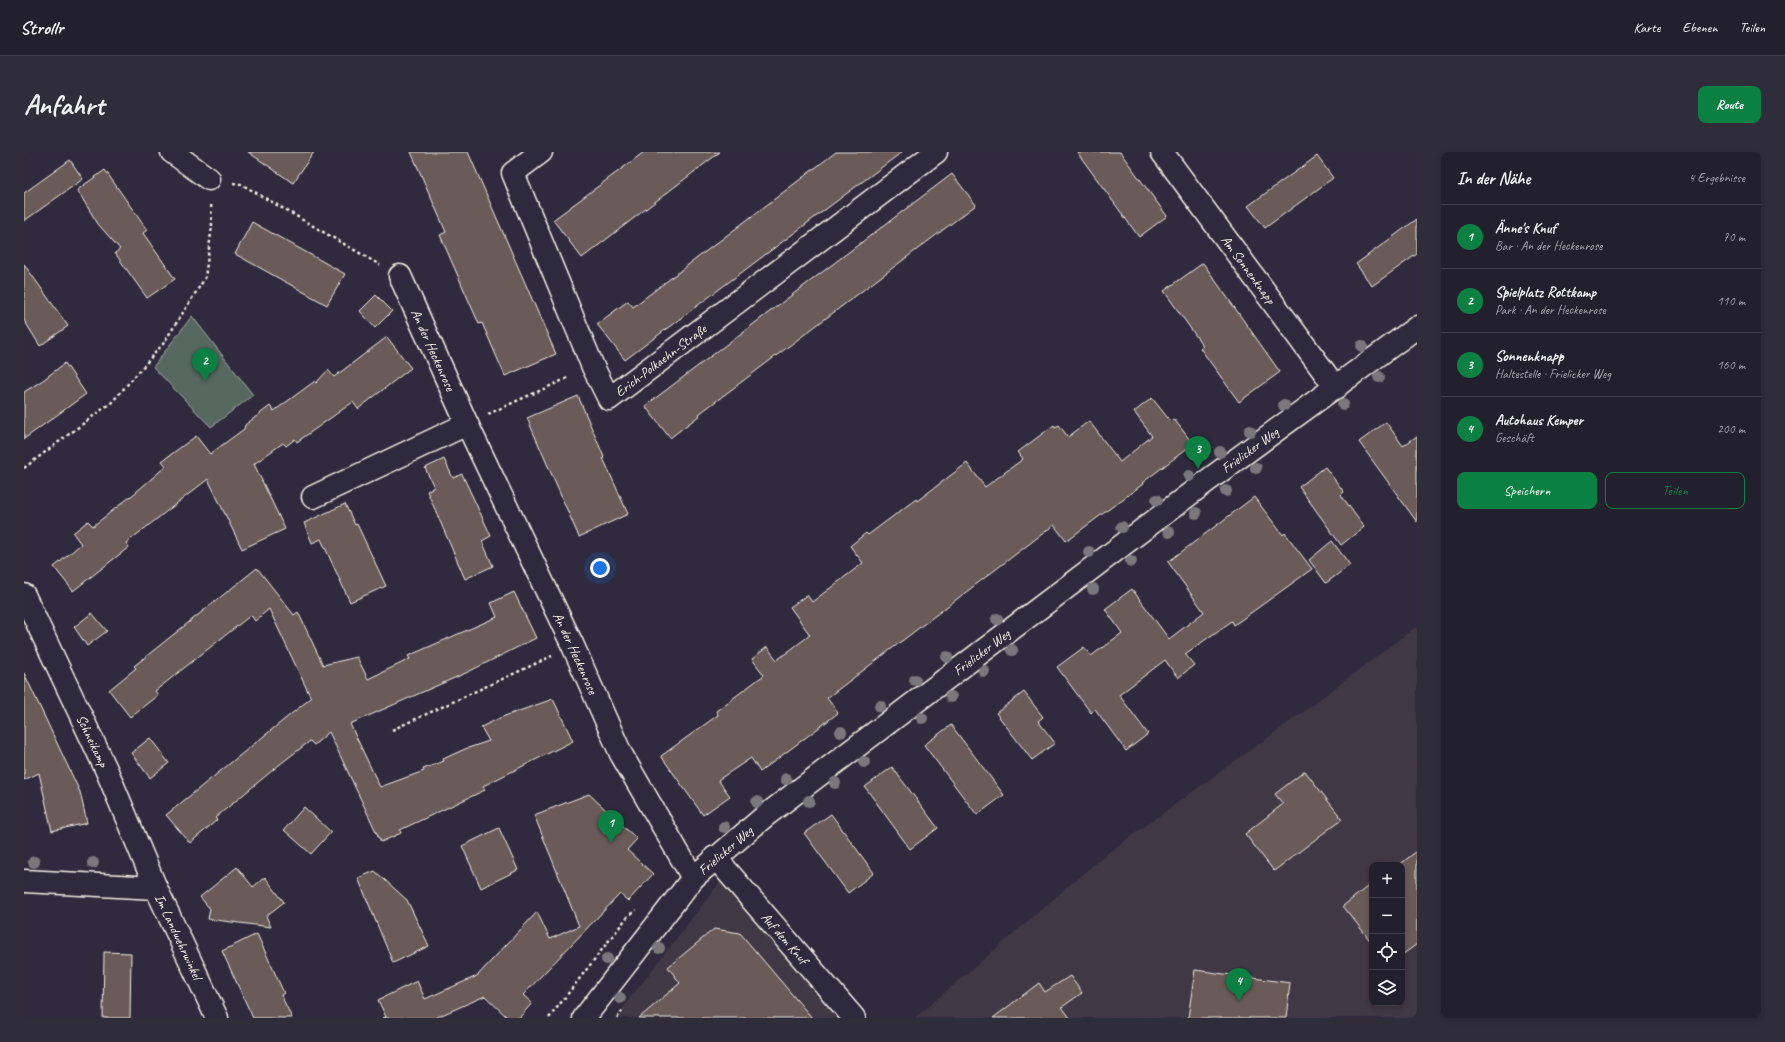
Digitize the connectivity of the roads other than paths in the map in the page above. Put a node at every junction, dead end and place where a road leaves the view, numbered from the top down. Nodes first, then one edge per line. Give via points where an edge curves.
1 (172, 152) edge
2 (541, 152) edge
3 (936, 152) edge
4 (1162, 152) edge
5 (209, 179) road end
6 (400, 276) road end
7 (1417, 327) edge
8 (1336, 388) junction
9 (467, 424) junction
10 (313, 497) dead end
11 (24, 595) edge
12 (715, 858) junction
13 (693, 878) junction
14 (24, 881) edge
15 (156, 888) junction
16 (216, 1018) edge
17 (584, 1018) edge
18 (854, 1018) edge

1 - 5 street
2 - 3 street, Erich-Polkaehn-Straße via 513,172 593,367 609,399
4 - 8 street, Am Sonnenknapp
6 - 9 street, An der Heckenrose
7 - 8 street, Frielicker Weg
8 - 12 street, Frielicker Weg via 1207,481 765,816
9 - 10 street
9 - 13 street, An der Heckenrose via 573,646 621,754
11 - 15 street, Schneikamp via 106,769
12 - 13 street, Frielicker Weg
12 - 18 street, Auf dem Knuf
13 - 17 street, Frielicker Weg
14 - 15 street, Im Landwehrwinkel
15 - 16 street, Im Landwehrwinkel

